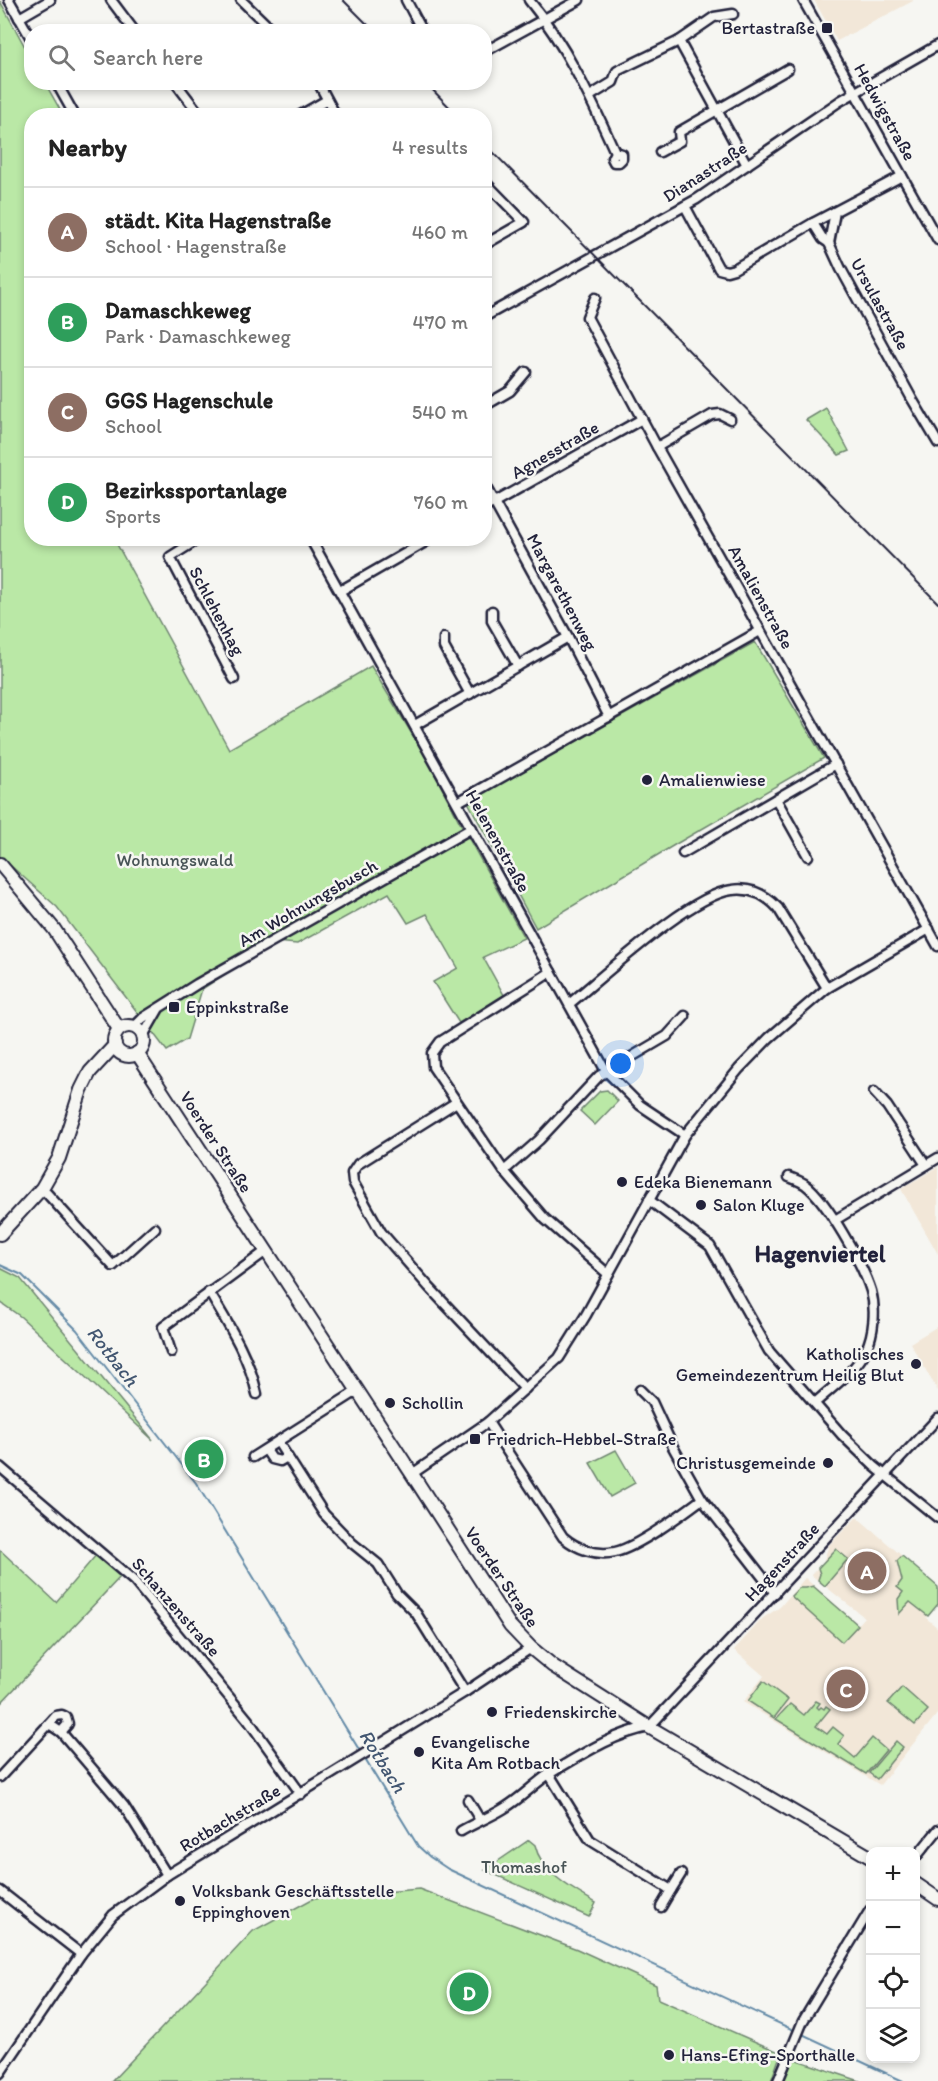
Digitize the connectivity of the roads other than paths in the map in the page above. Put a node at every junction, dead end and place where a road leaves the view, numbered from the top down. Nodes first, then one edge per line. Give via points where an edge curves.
1 (9, 0) edge
2 (50, 0) edge
3 (111, 0) edge
4 (241, 0) edge
5 (406, 0) edge
6 (529, 0) edge
7 (579, 0) edge
8 (803, 0) edge
9 (733, 14) dead end
10 (19, 18) junction
11 (545, 19) junction
12 (129, 24) edge
13 (266, 24) edge
14 (419, 24) edge
15 (24, 26) edge
16 (679, 41) junction
17 (938, 45) edge
18 (492, 48) edge
19 (788, 69) dead end
20 (60, 90) edge
21 (181, 90) edge
22 (322, 90) edge
23 (855, 93) junction
24 (590, 96) junction
25 (327, 99) junction
26 (71, 108) edge
27 (195, 108) edge
28 (312, 108) edge
29 (332, 108) edge
30 (716, 110) junction
31 (615, 152) dead end
32 (660, 152) dead end
33 (747, 165) junction
34 (902, 176) junction
35 (492, 189) edge
36 (685, 206) junction
37 (835, 212) junction
38 (813, 223) junction
39 (492, 240) edge
40 (938, 240) edge
41 (829, 243) junction
42 (595, 298) dead end
43 (492, 313) edge
44 (526, 372) dead end
45 (492, 401) edge
46 (642, 419) junction
47 (730, 419) dead end
48 (938, 443) edge
49 (657, 447) junction
50 (492, 497) edge
51 (495, 502) junction
52 (492, 504) edge
53 (187, 546) edge
54 (315, 546) edge
55 (418, 546) edge
56 (340, 591) junction
57 (492, 611) dead end
58 (760, 631) junction
59 (568, 637) junction
60 (444, 638) dead end
61 (518, 666) junction
62 (234, 679) dead end
63 (470, 694) junction
64 (609, 717) junction
65 (416, 725) junction
66 (836, 764) junction
67 (776, 799) junction
68 (458, 802) junction
69 (472, 828) junction
70 (683, 853) dead end
71 (808, 856) dead end
72 (0, 864) edge
73 (928, 929) junction
74 (938, 946) edge
75 (551, 972) junction
76 (827, 988) junction
77 (569, 1004) junction
78 (685, 1016) dead end
79 (120, 1029) junction
80 (138, 1031) junction
81 (118, 1049) junction
82 (137, 1053) junction
83 (606, 1071) junction
84 (874, 1092) dead end
85 (455, 1103) junction
86 (685, 1135) junction
87 (938, 1158) edge
88 (926, 1165) junction
89 (504, 1171) junction
90 (789, 1177) dead end
91 (42, 1188) junction
92 (649, 1200) junction
93 (836, 1220) junction
94 (155, 1228) dead end
95 (0, 1234) edge
96 (266, 1251) junction
97 (608, 1274) junction
98 (209, 1292) junction
99 (171, 1352) dead end
100 (525, 1389) junction
101 (640, 1389) dead end
102 (357, 1391) junction
103 (257, 1394) dead end
104 (814, 1403) junction
105 (938, 1418) edge
106 (488, 1422) junction
107 (278, 1442) junction
108 (266, 1450) junction
109 (253, 1457) dead end
110 (287, 1457) junction
111 (0, 1467) edge
112 (412, 1474) junction
113 (885, 1475) junction
114 (702, 1499) junction
115 (938, 1518) edge
116 (775, 1593) junction
117 (531, 1648) junction
118 (465, 1692) junction
119 (49, 1724) junction
120 (649, 1727) junction
121 (61, 1732) junction
122 (549, 1774) junction
123 (0, 1777) edge
124 (301, 1794) junction
125 (468, 1800) dead end
126 (480, 1820) junction
127 (938, 1830) edge
128 (461, 1831) dead end
129 (920, 1851) edge
130 (866, 1855) edge
131 (681, 1874) dead end
132 (167, 1875) junction
133 (920, 1887) edge
134 (671, 1890) junction
135 (0, 1891) edge
136 (938, 1899) edge
137 (660, 1907) dead end
138 (866, 1917) edge
139 (81, 1954) junction
140 (0, 2073) edge
141 (778, 2081) edge

1 - 10 street
2 - 10 street
3 - 12 street
4 - 13 street
5 - 14 street
6 - 11 street
7 - 11 street
8 - 23 street, Hedwigstraße
9 - 16 street via 714,17
10 - 15 street
11 - 18 street
11 - 24 street
16 - 24 street via 617,71 613,82
16 - 30 street
17 - 23 street, Dianastraße
19 - 30 street
20 - 26 street
21 - 27 street
22 - 25 street
23 - 33 street, Dianastraße
23 - 34 street, Hedwigstraße
24 - 31 street
25 - 28 street
25 - 29 street
30 - 32 street via 679,132 680,141
30 - 33 street
33 - 36 street, Dianastraße
34 - 37 street
34 - 40 street, Hedwigstraße
35 - 39 street via 524,222
36 - 38 street via 719,269 727,271
36 - 43 street, Dianastraße
37 - 38 street
37 - 41 street
38 - 41 street, Ursulastraße
41 - 48 street, Ursulastraße
42 - 46 street, Amalienstraße via 587,318
44 - 45 street via 510,391
46 - 49 street, Amalienstraße
46 - 51 street, Agnesstraße
47 - 49 street via 712,415
49 - 58 street, Amalienstraße
50 - 51 street, Margarethenweg
51 - 52 street, Agnesstraße
51 - 59 street, Margarethenweg
53 - 62 street, Schlehenhag via 170,557
54 - 56 street, Helenenstraße
55 - 56 street
56 - 65 street, Helenenstraße
57 - 61 street via 492,621
58 - 64 street
58 - 66 street, Amalienstraße
59 - 61 street
59 - 64 street, Margarethenweg
60 - 63 street via 444,647
61 - 63 street
63 - 65 street
64 - 68 street
65 - 68 street, Helenenstraße
66 - 67 street
66 - 73 street, Amalienstraße
67 - 70 street
67 - 71 street
68 - 69 street, Helenenstraße
69 - 75 street, Helenenstraße
69 - 80 street, Am Wohnungsbusch via 160,1007
72 - 79 main road via 54,929
73 - 74 street, Amalienstraße
73 - 76 street
75 - 77 street, Helenenstraße
75 - 85 street via 440,1042 432,1053 433,1067
76 - 77 street via 778,908 758,892 731,890 710,897 669,922
76 - 86 street via 769,1038
77 - 83 street, Helenenstraße
78 - 83 street via 667,1036
79 - 80 main road via 126,1026
79 - 81 main road via 114,1036
80 - 82 main road via 143,1045
81 - 82 main road via 130,1055
81 - 91 main road via 90,1072 59,1158
82 - 96 main road, Voerder Straße
83 - 86 street, Helenenstraße via 640,1105
83 - 89 street via 540,1140
84 - 88 street
85 - 89 street
85 - 100 street via 358,1164 352,1173 353,1182 381,1232
86 - 92 street
87 - 88 street
88 - 93 street
89 - 97 street via 545,1219
90 - 93 street via 806,1185
91 - 94 street via 113,1266
91 - 95 main road
92 - 97 street
92 - 104 street via 710,1246 769,1351
93 - 104 street via 871,1291 872,1333 865,1352
96 - 98 street
96 - 102 main road, Voerder Straße
97 - 100 street via 559,1358
98 - 99 street via 163,1327
98 - 103 street via 236,1336
100 - 106 street
101 - 114 street via 652,1402
102 - 107 street
102 - 112 main road, Voerder Straße
104 - 113 street
105 - 113 street, Hagenstraße
106 - 112 street
106 - 114 street via 563,1537 573,1545 601,1553 616,1552 669,1523
107 - 108 street
107 - 110 street
108 - 109 street
108 - 110 street via 272,1459 280,1461
110 - 118 street via 324,1514 378,1564 397,1594 416,1613
111 - 124 street, Schanzenstraße via 134,1581 248,1720
112 - 117 main road, Voerder Straße via 510,1626
113 - 115 street
113 - 116 street, Hagenstraße
114 - 116 street
116 - 120 street, Hagenstraße
117 - 118 street, Rotbachstraße
117 - 120 main road, Voerder Straße
118 - 124 street, Rotbachstraße
119 - 121 street
119 - 121 street via 56,1716 64,1716 68,1724
119 - 123 street
120 - 122 street via 629,1730
120 - 130 main road, Voerder Straße
121 - 132 street via 123,1806
122 - 126 street via 502,1810
122 - 134 street via 590,1840
124 - 132 street, Rotbachstraße
125 - 126 street
126 - 128 street
127 - 129 street
131 - 134 street
132 - 139 street, Rotbachstraße via 113,1916
133 - 136 main road
134 - 137 street
135 - 139 street
138 - 141 street via 801,2023
139 - 140 street, Rotbachstraße

